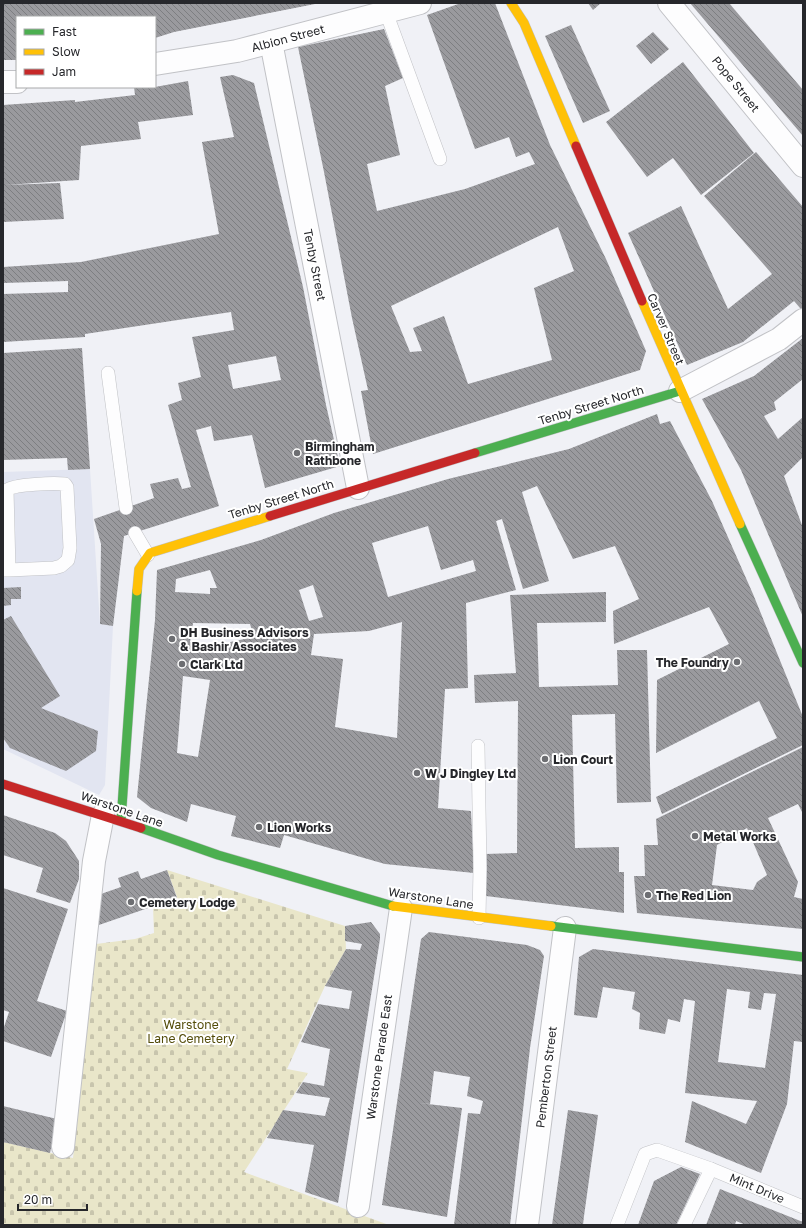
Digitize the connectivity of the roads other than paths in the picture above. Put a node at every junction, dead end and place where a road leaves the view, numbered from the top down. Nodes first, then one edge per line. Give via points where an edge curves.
1 (420, 3) edge
2 (510, 3) edge
3 (669, 3) edge
4 (386, 12) junction
5 (272, 42) junction
6 (156, 64) edge
7 (3, 82) edge
8 (16, 82) edge
9 (440, 159) dead end
10 (803, 166) edge
11 (803, 320) edge
12 (108, 373) dead end
13 (680, 391) junction
14 (358, 488) junction
15 (126, 508) dead end
16 (135, 533) dead end
17 (148, 555) junction
18 (6, 570) edge
19 (803, 663) edge
20 (478, 746) dead end
21 (3, 778) edge
22 (3, 784) edge
23 (22, 789) junction
24 (112, 818) junction
25 (401, 908) junction
26 (479, 918) junction
27 (565, 928) junction
28 (803, 957) edge
29 (63, 1147) dead end
30 (711, 1169) junction
31 (358, 1206) dead end
32 (803, 1207) edge
33 (527, 1225) edge
34 (617, 1225) edge
35 (684, 1225) edge

1 - 4 street, Albion Street
2 - 13 street, Carver Street via 524,23
3 - 10 street, Pope Street
4 - 5 street, Albion Street
4 - 9 lane
5 - 6 street, Albion Street via 237,51
5 - 14 street, Tenby Street
7 - 8 street
11 - 13 street via 779,340
12 - 15 lane
13 - 14 street, Tenby Street North
13 - 19 street, Carver Street
14 - 17 street, Tenby Street North
16 - 17 lane
17 - 24 street via 139,569
18 - 18 lane via 54,568 68,560 70,548 65,484 25,486 7,490
20 - 26 lane
21 - 23 street, Warstone Lane
22 - 23 street, Warstone Lane
23 - 24 street, Warstone Lane
24 - 25 street, Warstone Lane via 218,856
24 - 29 street via 94,861
25 - 26 street, Warstone Lane
25 - 31 street, Warstone Parade East
26 - 27 street, Warstone Lane
27 - 28 street, Warstone Lane
27 - 33 street, Pemberton Street
30 - 32 lane, Mint Drive
30 - 34 lane, Mint Drive via 657,1150 645,1154
30 - 35 lane

